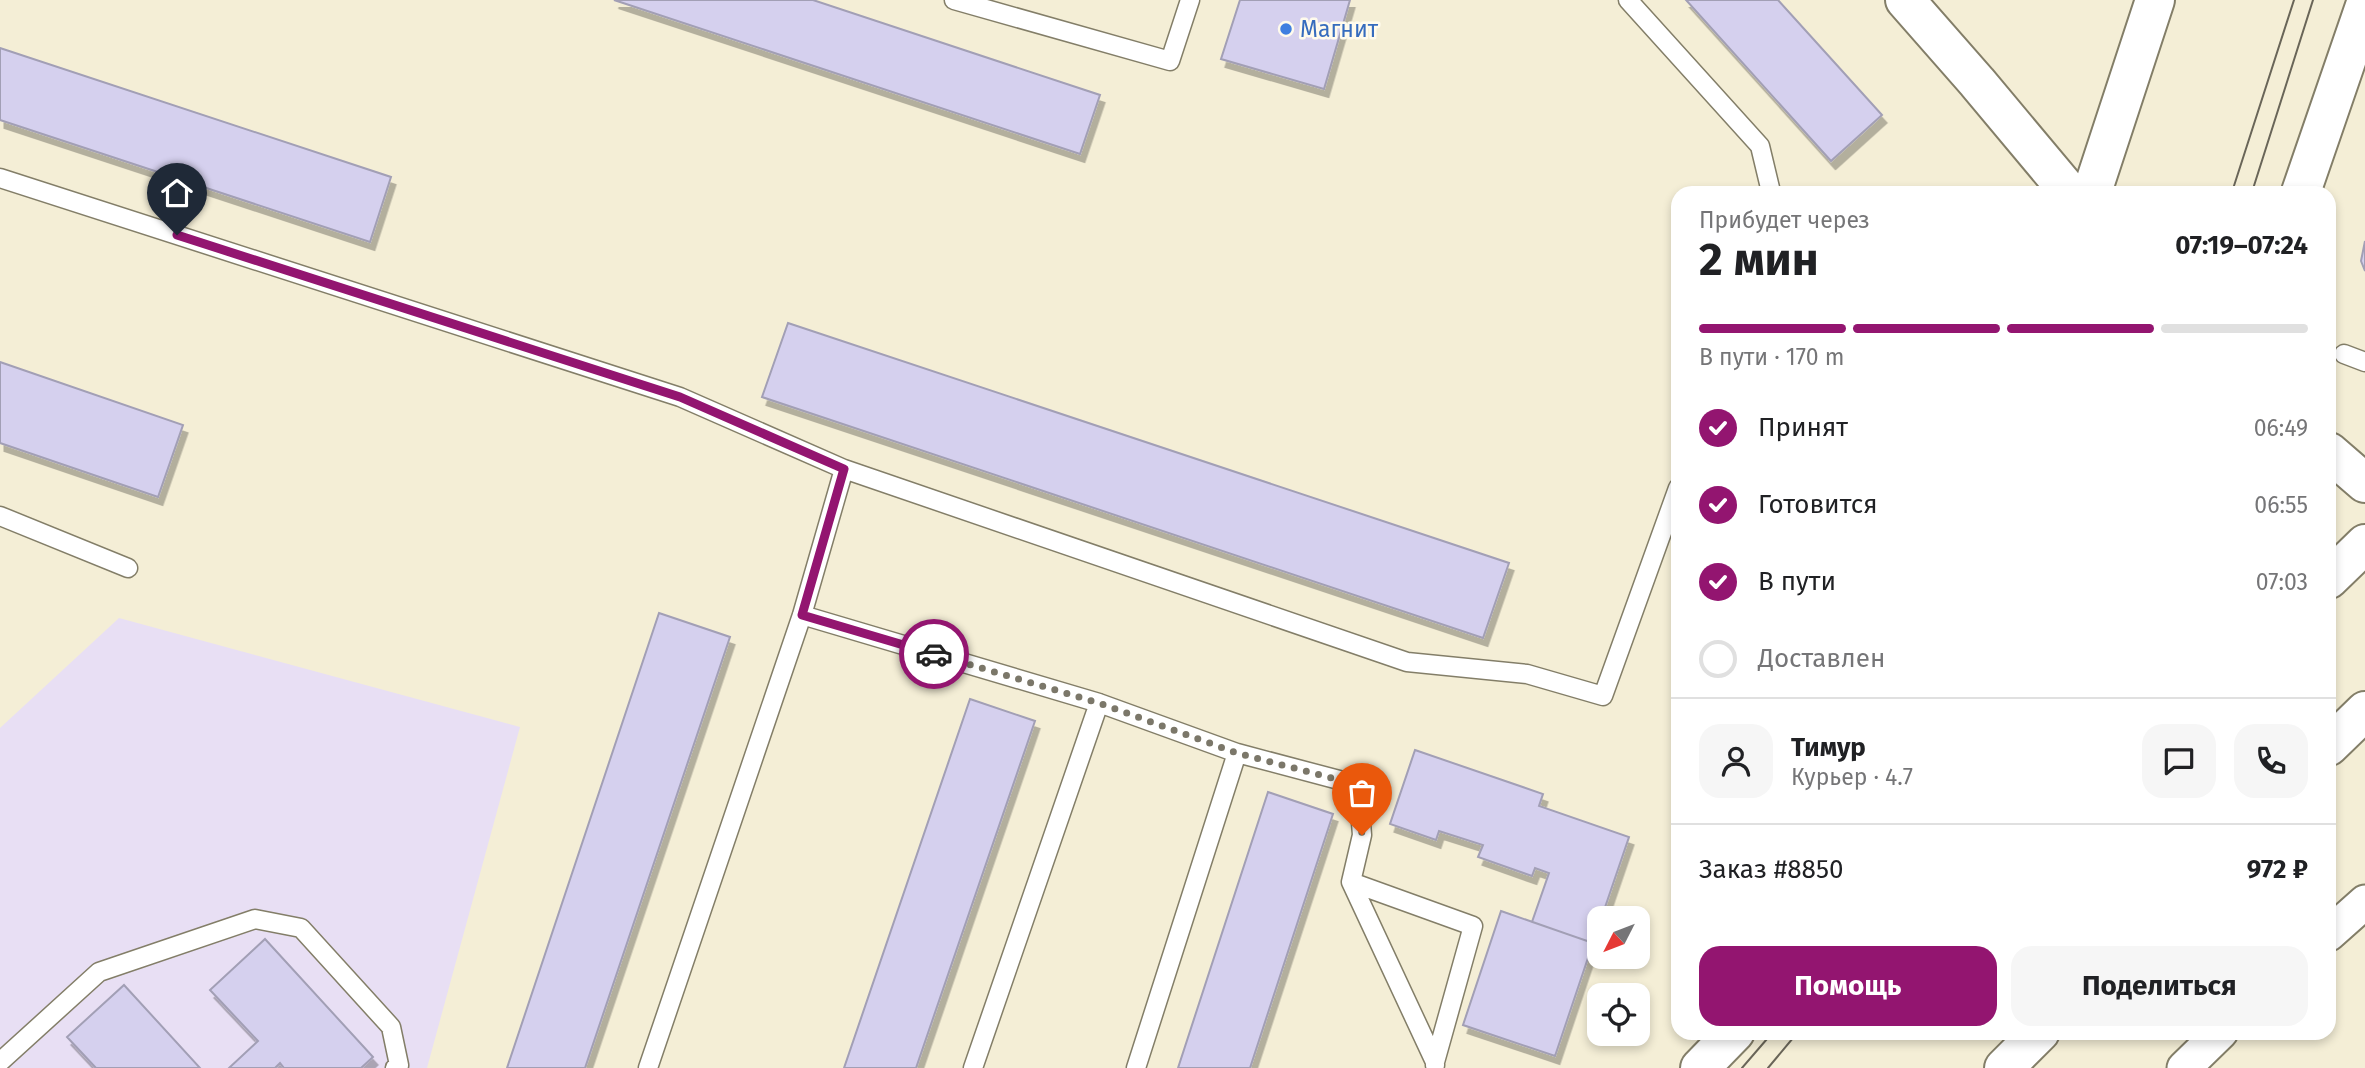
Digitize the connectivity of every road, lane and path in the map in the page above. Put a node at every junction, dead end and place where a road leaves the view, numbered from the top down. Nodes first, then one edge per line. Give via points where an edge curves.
1 (954, 0) edge
2 (1191, 0) edge
3 (1628, 0) edge
4 (1905, 0) edge
5 (2155, 0) edge
6 (2365, 6) edge
7 (0, 177) edge
8 (1770, 186) edge
9 (2064, 186) edge
10 (2094, 186) edge
11 (2303, 186) edge
12 (2344, 354) dead end
13 (2365, 362) edge
14 (2336, 459) edge
15 (844, 469) junction
16 (2365, 483) edge
17 (1671, 507) edge
18 (0, 516) edge
19 (2365, 544) edge
20 (128, 568) dead end
21 (2336, 572) edge
22 (802, 615) junction
23 (1099, 703) junction
24 (2365, 710) edge
25 (2336, 739) edge
26 (1237, 753) junction
27 (1351, 882) junction
28 (2365, 902) edge
29 (2336, 928) edge
30 (1727, 1040) edge
31 (2032, 1040) edge
32 (2213, 1040) edge
33 (0, 1062) edge
34 (1434, 1065) edge
35 (395, 1068) edge
36 (648, 1068) edge
37 (972, 1068) edge
38 (1136, 1068) edge
39 (1700, 1068) edge
40 (2004, 1068) edge
41 (2184, 1068) edge

1 - 2 lane via 1170,61
3 - 8 lane via 1760,146
4 - 9 main road
5 - 10 main road
6 - 11 main road
7 - 15 lane via 680,397
12 - 13 lane
14 - 16 main road
15 - 17 lane via 1407,662 1527,674 1603,696
15 - 22 lane
18 - 20 lane
19 - 21 main road
22 - 23 lane
22 - 36 lane
23 - 26 lane
23 - 37 lane
24 - 25 main road
26 - 27 lane via 1358,785 1362,835
26 - 38 lane
27 - 34 lane
27 - 34 lane via 1473,926
28 - 29 street
30 - 39 main road
31 - 40 main road
32 - 41 street
33 - 35 lane via 99,972 255,919 301,928 391,1027 399,1065

